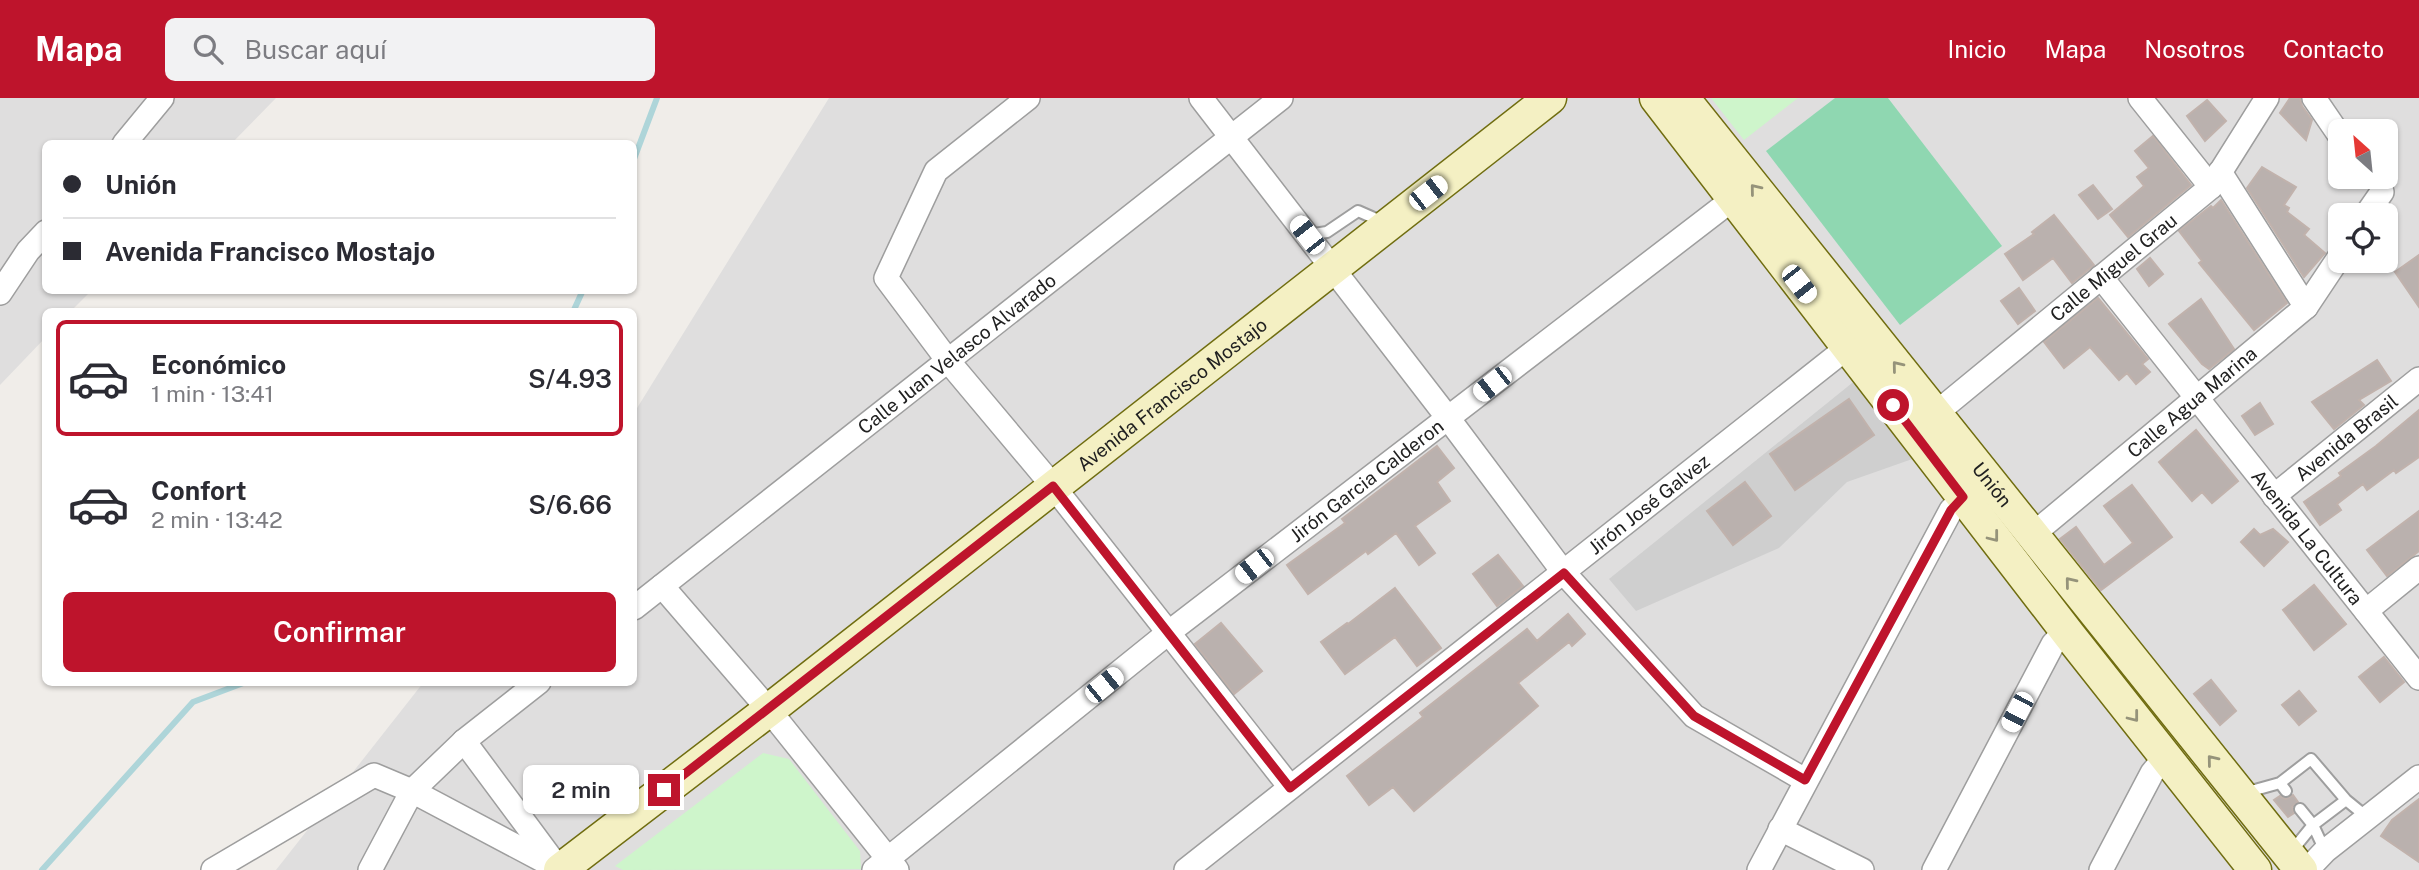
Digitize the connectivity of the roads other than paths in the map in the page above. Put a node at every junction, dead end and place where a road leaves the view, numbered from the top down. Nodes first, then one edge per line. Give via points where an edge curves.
1 (162, 98) edge
2 (1028, 98) edge
3 (1201, 98) edge
4 (1281, 98) edge
5 (1550, 98) edge
6 (1656, 98) edge
7 (1683, 98) edge
8 (2140, 98) edge
9 (2267, 98) edge
10 (2314, 98) edge
11 (2328, 119) edge
12 (1231, 137) junction
13 (127, 140) edge
14 (2215, 179) junction
15 (2382, 192) dead end
16 (1733, 199) junction
17 (2374, 203) edge
18 (1388, 224) junction
19 (1307, 235) junction
20 (42, 236) edge
21 (1332, 268) junction
22 (2329, 273) edge
23 (2101, 277) junction
24 (1, 291) edge
25 (2306, 307) junction
26 (1848, 347) junction
27 (949, 362) junction
28 (2419, 379) edge
29 (2197, 398) junction
30 (1935, 414) junction
31 (1448, 418) junction
32 (1053, 486) junction
33 (2274, 496) junction
34 (1963, 497) junction
35 (2032, 535) junction
36 (2419, 568) edge
37 (1564, 573) junction
38 (662, 586) junction
39 (637, 606) edge
40 (2366, 611) junction
41 (2066, 630) junction
42 (1168, 633) junction
43 (2419, 678) edge
44 (534, 686) edge
45 (769, 710) junction
46 (464, 741) junction
47 (2166, 756) junction
48 (2419, 777) edge
49 (1805, 780) junction
50 (1290, 788) junction
51 (412, 791) junction
52 (2240, 794) junction
53 (2346, 800) junction
54 (2300, 809) dead end
55 (2368, 818) junction
56 (2313, 825) junction
57 (1780, 829) junction
58 (2306, 861) edge
59 (887, 867) edge
60 (213, 870) edge
61 (370, 870) edge
62 (561, 870) edge
63 (1186, 870) edge
64 (1759, 870) edge
65 (1862, 870) edge
66 (1934, 870) edge
67 (2101, 870) edge
68 (2255, 870) edge

1 - 13 street
2 - 27 street via 936,171 886,278
3 - 12 street
4 - 12 street, Calle Juan Velasco Alvarado
5 - 18 street, Avenida Francisco Mostajo
6 - 16 street, Unión
30 -> 7 street, Unión
8 - 14 street
9 - 14 street, Calle Miguel Grau
10 - 11 street
12 - 19 street
12 - 27 street, Calle Juan Velasco Alvarado
14 - 23 street, Calle Miguel Grau
14 - 25 street
15 - 17 street
16 - 26 street, Unión
16 - 31 street, Jirón Garcia Calderon
18 - 19 lane via 1358,211 1327,232
18 - 21 street, Avenida Francisco Mostajo
19 - 21 street
20 - 24 street
21 - 31 street
21 - 32 street, Avenida Francisco Mostajo
22 - 25 street, Calle Agua Marina
23 - 29 street, Avenida La Cultura
23 - 30 street, Calle Miguel Grau
25 - 29 street, Calle Agua Marina
26 - 34 street, Unión
26 - 37 street, Jirón José Galvez
27 - 32 street
27 - 38 street, Calle Juan Velasco Alvarado
28 - 33 street, Avenida Brasil
29 - 33 street, Avenida La Cultura
29 - 35 street, Calle Agua Marina
30 - 35 street, Unión
31 - 37 street
31 - 42 street, Jirón Garcia Calderon
32 - 42 street
32 - 45 street, Avenida Francisco Mostajo
33 - 40 street, Avenida La Cultura
34 -> 41 street, Unión
34 - 49 street via 1951,510
52 -> 35 street, Unión
36 - 40 street
37 - 49 street via 1694,716
37 - 50 street, Jirón José Galvez
38 - 39 street, Calle Juan Velasco Alvarado
38 - 45 street
40 - 43 street, Avenida La Cultura
41 -> 47 street, Unión
41 - 66 street via 2053,644
42 - 50 street
42 - 59 street, Jirón Garcia Calderon
44 - 46 street
45 - 59 street
45 - 62 street, Avenida Francisco Mostajo
46 - 51 street
46 - 62 street
47 - 67 street via 2152,773
47 - 68 street, Unión
48 - 55 street
49 - 57 street
50 - 63 street, Jirón José Galvez
51 - 60 street via 374,775
51 - 61 street
51 - 62 street
52 - 53 lane via 2283,787 2311,759
52 - 58 street, Unión
53 - 55 lane
53 - 56 lane
54 - 56 lane
55 - 58 street
56 - 58 lane
56 - 58 lane
57 - 64 street
57 - 65 street

